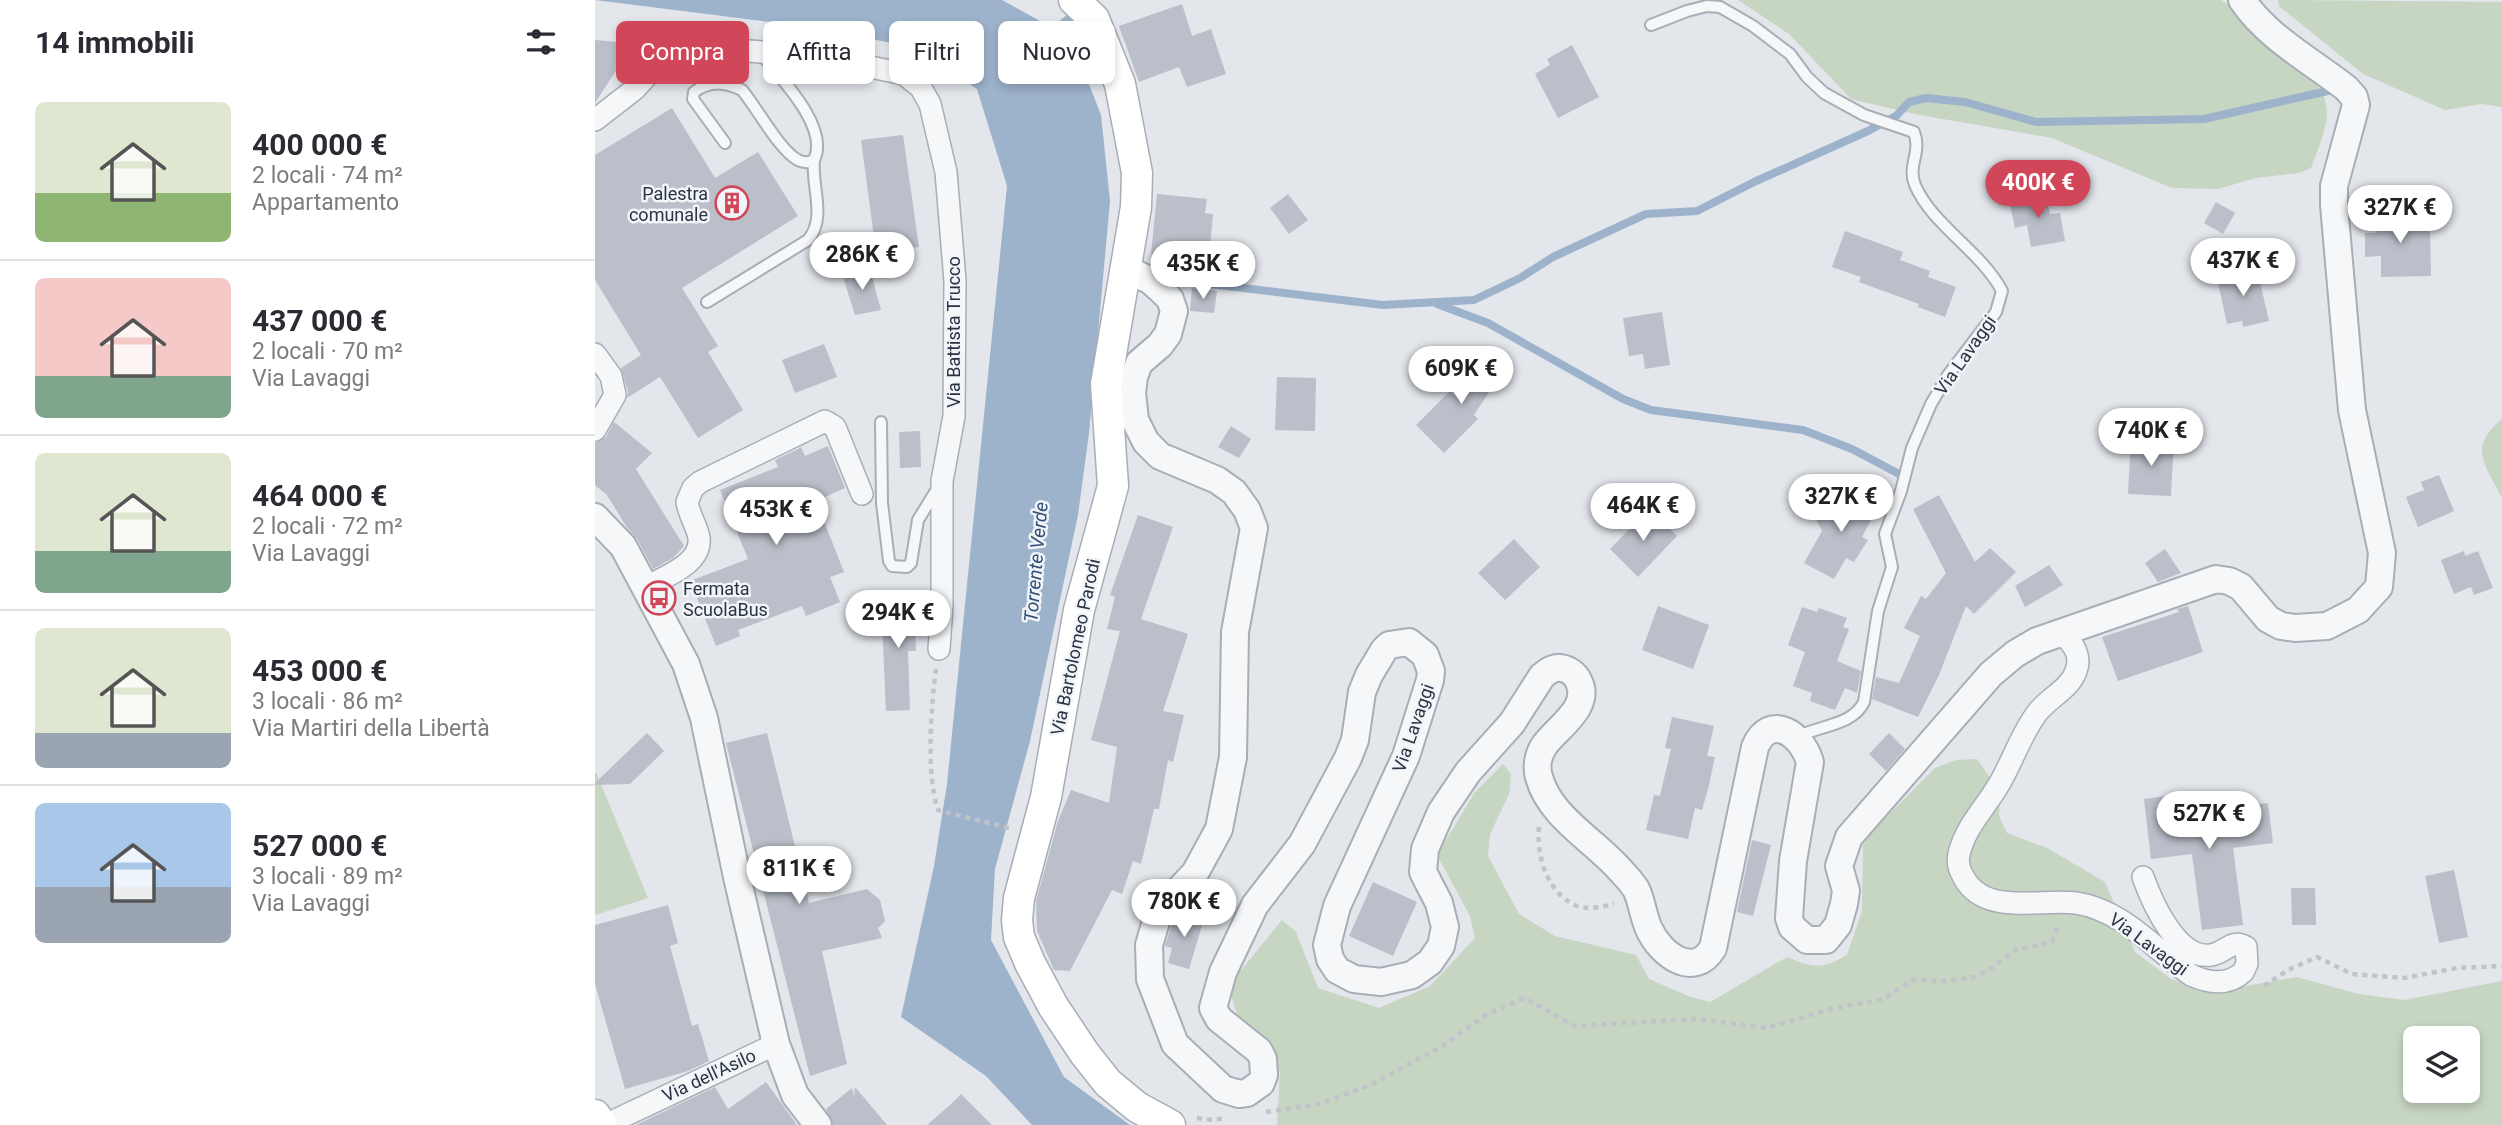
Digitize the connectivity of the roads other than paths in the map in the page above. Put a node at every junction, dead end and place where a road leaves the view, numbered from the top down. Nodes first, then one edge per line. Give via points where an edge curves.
1 (1074, 0) edge
2 (2242, 0) edge
3 (1651, 24) dead end
4 (759, 52) junction
5 (595, 120) edge
6 (725, 143) dead end
7 (814, 160) junction
8 (1126, 269) junction
9 (707, 302) dead end
10 (595, 354) edge
11 (881, 422) dead end
12 (595, 430) edge
13 (943, 481) junction
14 (862, 494) dead end
15 (595, 517) edge
16 (646, 587) junction
17 (2063, 634) junction
18 (939, 649) road end
19 (1797, 737) junction
20 (2143, 877) dead end
21 (776, 1044) junction
22 (595, 1115) edge
23 (1179, 1120) edge
24 (603, 1125) edge
25 (818, 1125) edge

1 - 8 main road, Via Bartolomeo Parodi via 1094,19 1120,84 1137,173
2 - 17 street via 2269,32 2346,88 2356,105 2334,186 2352,410 2382,553 2379,587 2358,610 2326,626 2295,628 2268,619 2241,587 2216,579
3 - 19 lane, Via Lavaggi via 1720,6 1790,54 1823,93 1864,115 1914,132 1919,144 1912,170 1916,188 2002,291 1996,313 1948,374 1912,448 1885,534 1892,567 1878,611 1864,702 1851,718
4 - 5 street, Via Battista Trucco via 706,48 679,53 656,66
4 - 7 lane via 815,131 818,147
4 - 13 street, Via Battista Trucco via 818,56 904,74 921,88 930,104 946,172 955,281 954,415
6 - 7 lane via 693,99 694,92 711,83 742,90 788,152 801,162
7 - 9 lane via 813,234
8 - 19 street, Via Lavaggi via 1151,281 1170,299 1174,311 1168,334 1139,363 1132,393 1135,420 1146,442 1160,456 1234,492 1254,528 1235,632 1233,757 1219,829 1195,873 1159,911 1149,945 1150,979 1175,1044 1223,1089 1247,1093 1261,1083 1265,1067 1259,1051 1219,1019 1213,1008 1223,972 1255,905 1302,844 1348,758 1362,692 1389,645 1409,642 1421,650 1429,663 1430,680 1406,756 1337,906 1327,945 1336,970 1354,979 1381,982 1412,975 1430,962 1441,946 1445,927 1423,872 1425,849 1441,811 1548,671 1563,668 1576,676 1581,689 1573,714 1543,747 1538,761 1549,800 1635,887 1658,945 1690,964 1708,957 1715,938 1759,737 1769,730 1784,730
8 - 23 main road, Via Bartolomeo Parodi via 1106,384 1113,486 1079,610 1017,920 1019,937 1053,1006 1108,1083 1137,1107
10 - 12 street via 611,376 615,396
11 - 13 lane via 882,503 892,566 911,563 918,520
13 - 18 street, Via Battista Trucco
14 - 16 street via 835,427 825,422 693,488 687,502 699,550
15 - 16 street via 622,546
16 - 21 street via 686,664 704,718
17 - 19 street via 2037,641 1991,674 1849,837 1839,866 1846,891 1841,915 1826,940 1807,940 1789,918 1793,861 1810,761
17 - 20 street, Via Lavaggi via 2075,647 2076,671 2029,726 1966,835 1958,859 1960,872 1968,886 1995,901 2071,902 2110,914 2202,980 2229,981 2243,972 2248,955 2239,943 2210,956 2185,947 2159,914
21 - 24 street, Via dell'Asilo
21 - 25 street via 795,1095
22 - 24 main road

